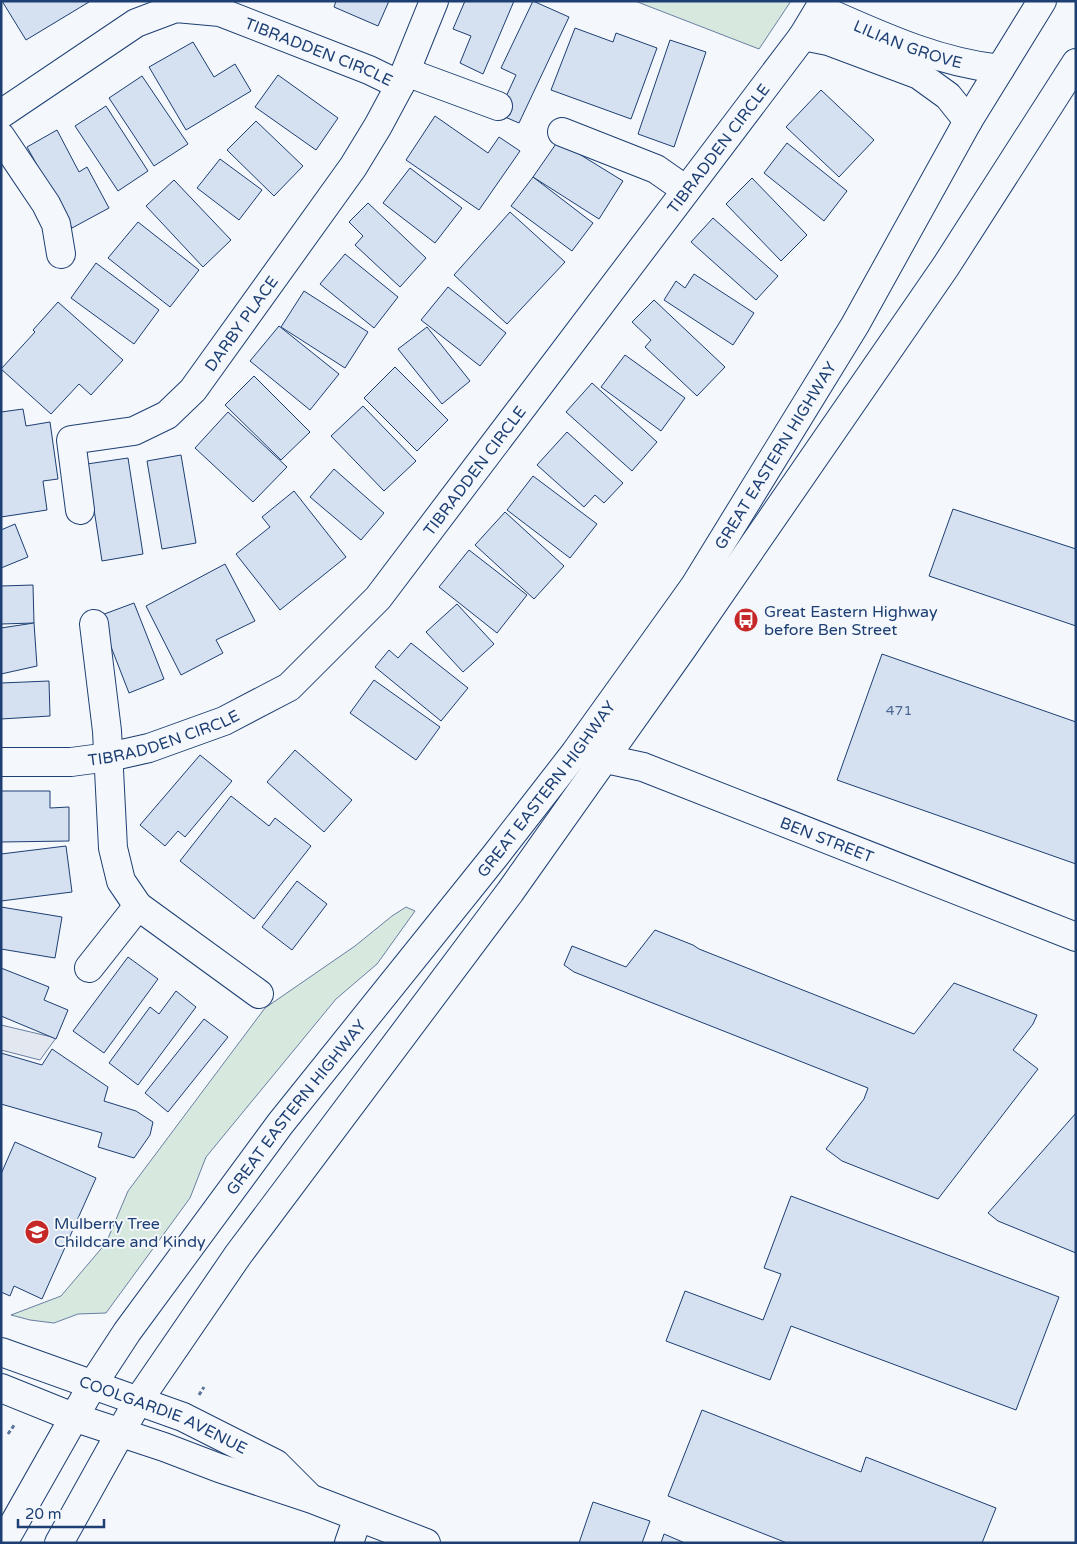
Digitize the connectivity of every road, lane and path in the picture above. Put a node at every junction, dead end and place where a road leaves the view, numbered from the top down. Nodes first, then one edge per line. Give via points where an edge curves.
1 (434, 1) edge
2 (1042, 1) edge
3 (822, 5) edge
4 (803, 36) junction
5 (1076, 63) edge
6 (1000, 69) junction
7 (403, 78) junction
8 (498, 106) dead end
9 (1, 114) edge
10 (968, 121) junction
11 (562, 132) dead end
12 (1, 137) edge
13 (686, 190) junction
14 (62, 254) dead end
15 (80, 510) dead end
16 (94, 624) dead end
17 (575, 752) junction
18 (109, 757) junction
19 (605, 759) junction
20 (1, 762) edge
21 (138, 906) junction
22 (1076, 936) edge
23 (89, 968) dead end
24 (259, 994) dead end
25 (1, 1352) edge
26 (93, 1384) junction
27 (1, 1388) edge
28 (138, 1401) junction
29 (74, 1417) junction
30 (120, 1433) junction
31 (312, 1499) junction
32 (358, 1517) junction
33 (3, 1543) edge
34 (59, 1543) edge
35 (349, 1543) edge
36 (426, 1543) edge

1 - 7 main road, TIBRADDEN CIRCLE
2 - 6 main road, GREAT EASTERN HIGHWAY
3 - 4 main road, TIBRADDEN CIRCLE
3 - 6 main road, LILIAN GROVE via 905,46 975,66
4 - 10 main road, LILIAN GROVE via 828,41 919,75 948,96
4 - 13 main road, TIBRADDEN CIRCLE
5 - 19 main road, GREAT EASTERN HIGHWAY via 946,266
6 - 10 main road, GREAT EASTERN HIGHWAY
7 - 8 main road
7 - 9 main road, TIBRADDEN CIRCLE via 369,70 220,12 176,8 136,23
7 - 15 main road, DARBY PLACE via 353,167 193,390 167,414 134,431 71,440
10 - 17 main road, GREAT EASTERN HIGHWAY via 855,325 694,587
11 - 13 main road via 656,169
12 - 14 main road via 46,204 56,224
13 - 18 main road, TIBRADDEN CIRCLE via 378,598 289,687 224,721 149,748
16 - 18 main road
17 - 19 main road, BEN STREET
17 - 26 main road, GREAT EASTERN HIGHWAY via 280,1124
18 - 20 main road, TIBRADDEN CIRCLE via 71,762
18 - 21 main road via 113,848 122,881
19 - 22 main road, BEN STREET via 643,766
19 - 28 main road, GREAT EASTERN HIGHWAY via 510,892 238,1255
21 - 23 main road
21 - 24 main road
25 - 26 main road, COOLGARDIE AVENUE
26 - 28 main road, COOLGARDIE AVENUE
26 - 29 main road, GREAT EASTERN HIGHWAY
27 - 29 main road, COOLGARDIE AVENUE
28 - 30 main road, GREAT EASTERN HIGHWAY
28 - 31 main road, COOLGARDIE AVENUE via 183,1418 276,1464
29 - 30 main road, COOLGARDIE AVENUE
29 - 33 main road, GREAT EASTERN HIGHWAY
30 - 31 main road, COOLGARDIE AVENUE
30 - 34 main road, GREAT EASTERN HIGHWAY
31 - 32 main road, COOLGARDIE AVENUE
32 - 35 main road
32 - 36 main road, COOLGARDIE AVENUE

